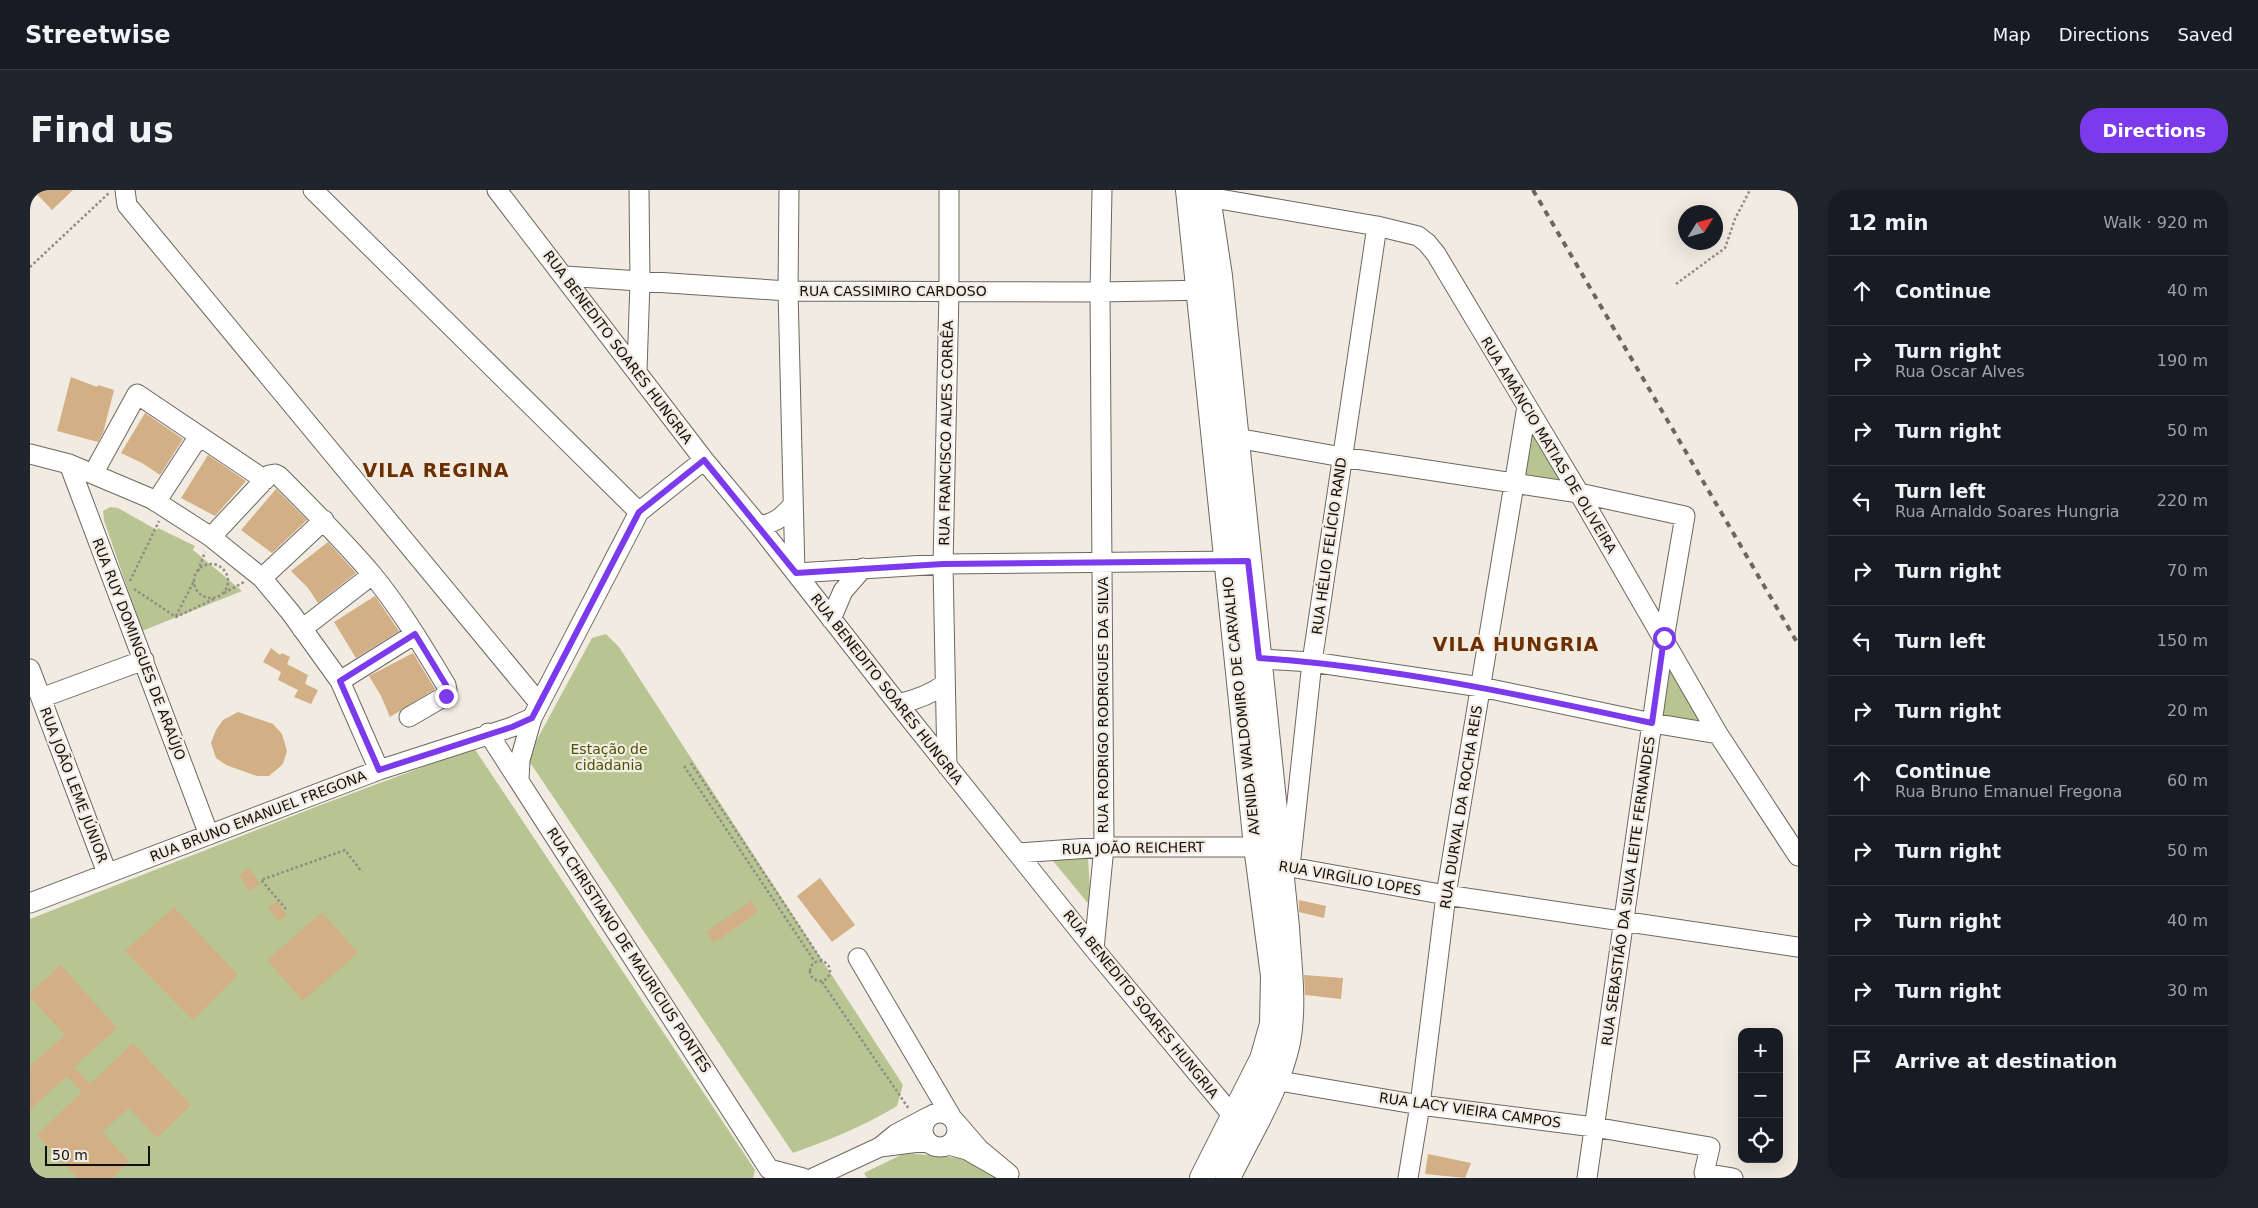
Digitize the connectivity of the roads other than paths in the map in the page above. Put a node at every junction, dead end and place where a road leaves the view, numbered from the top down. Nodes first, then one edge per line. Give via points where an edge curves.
1 (124, 190) edge
2 (313, 190) edge
3 (497, 190) edge
4 (639, 190) edge
5 (790, 190) edge
6 (948, 190) edge
7 (1102, 190) edge
8 (1198, 193) edge
9 (1377, 226) junction
10 (565, 276) junction
11 (640, 282) junction
12 (1210, 290) junction
13 (788, 291) junction
14 (949, 291) junction
15 (1100, 292) junction
16 (637, 370) junction
17 (1527, 406) junction
18 (199, 436) junction
19 (1225, 436) junction
20 (30, 454) edge
21 (1342, 457) junction
22 (704, 460) junction
23 (69, 464) junction
24 (93, 474) junction
25 (265, 480) junction
26 (1514, 483) junction
27 (1579, 493) junction
28 (161, 505) junction
29 (793, 505) junction
30 (639, 512) junction
31 (324, 520) junction
32 (759, 526) junction
33 (211, 537) junction
34 (1238, 561) junction
35 (1103, 562) junction
36 (943, 564) junction
37 (863, 568) junction
38 (796, 572) junction
39 (372, 575) junction
40 (260, 577) junction
41 (831, 619) junction
42 (302, 629) junction
43 (415, 634) junction
44 (1664, 638) junction
45 (1248, 658) junction
46 (144, 660) junction
47 (1312, 662) junction
48 (30, 669) edge
49 (340, 681) junction
50 (945, 684) junction
51 (1481, 686) junction
52 (41, 698) junction
53 (898, 704) junction
54 (536, 710) junction
55 (408, 717) dead end
56 (1652, 723) junction
57 (488, 733) junction
58 (1718, 734) junction
59 (947, 766) junction
60 (379, 770) junction
61 (519, 780) junction
62 (209, 835) junction
63 (1104, 847) junction
64 (1018, 853) junction
65 (1798, 856) edge
66 (1272, 857) junction
67 (107, 873) junction
68 (1446, 895) junction
69 (30, 903) edge
70 (1624, 922) junction
71 (1798, 947) edge
72 (1094, 949) junction
73 (858, 958) dead end
74 (1265, 1079) junction
75 (1420, 1105) junction
76 (1232, 1115) junction
77 (952, 1118) junction
78 (924, 1119) junction
79 (1594, 1127) junction
80 (1251, 1130) junction
81 (927, 1141) junction
82 (949, 1145) junction
83 (880, 1146) junction
84 (767, 1173) edge
85 (1012, 1176) edge
86 (804, 1178) edge
87 (813, 1178) edge
88 (1202, 1178) edge
89 (1228, 1178) edge
90 (1408, 1178) edge
91 (1587, 1178) edge
92 (1733, 1178) edge

1 - 54 street via 127,205
2 - 30 street
3 - 10 street, RUA BENEDITO SOARES HUNGRIA
4 - 11 street
5 - 13 street
6 - 14 street, RUA FRANCISCO ALVES CORRÊA
7 - 15 street, RUA RODRIGO RODRIGUES DA SILVA
8 - 9 street, RUA AMÂNCIO MATIAS DE OLIVEIRA
8 - 12 main road, AVENIDA WALDOMIRO DE CARVALHO
9 - 17 street, RUA AMÂNCIO MATIAS DE OLIVEIRA via 1418,236 1427,243
9 - 21 street, RUA HÉLIO FELÍCIO RAND
10 - 11 street, RUA CASSIMIRO CARDOSO
10 - 16 street, RUA BENEDITO SOARES HUNGRIA
11 - 13 street, RUA CASSIMIRO CARDOSO
11 - 16 street
12 - 15 street, RUA CASSIMIRO CARDOSO
12 - 19 main road, AVENIDA WALDOMIRO DE CARVALHO
13 - 14 street, RUA CASSIMIRO CARDOSO
13 - 29 street
14 - 15 street, RUA CASSIMIRO CARDOSO
14 - 36 street, RUA FRANCISCO ALVES CORRÊA
15 - 35 street, RUA RODRIGO RODRIGUES DA SILVA
16 - 22 street, RUA BENEDITO SOARES HUNGRIA
17 - 26 street, RUA DURVAL DA ROCHA REIS
17 - 27 street, RUA AMÂNCIO MATIAS DE OLIVEIRA
18 - 24 street via 137,394
18 - 25 street
18 - 28 street
19 - 21 street
19 - 34 main road, AVENIDA WALDOMIRO DE CARVALHO
20 - 23 street
21 - 26 street
21 - 47 street, RUA HÉLIO FELÍCIO RAND
22 - 30 street
22 - 32 street, RUA BENEDITO SOARES HUNGRIA
23 - 24 street
23 - 46 street, RUA RUY DOMINGUES DE ARAÚJO
24 - 28 street
25 - 31 street via 270,475 279,476
25 - 33 street
26 - 27 street
26 - 51 street, RUA DURVAL DA ROCHA REIS
27 - 44 street, RUA AMÂNCIO MATIAS DE OLIVEIRA
27 - 44 street, RUA SEBASTIÃO DA SILVA LEITE FERNANDES via 1685,516
28 - 33 street
29 - 32 street via 774,523
29 - 38 street
30 - 54 street
31 - 39 street
31 - 40 street
32 - 38 street, RUA BENEDITO SOARES HUNGRIA
33 - 40 street
34 - 35 street
34 - 45 main road, AVENIDA WALDOMIRO DE CARVALHO
35 - 36 street
35 - 63 street, RUA RODRIGO RODRIGUES DA SILVA
36 - 37 street
36 - 50 street, RUA FRANCISCO ALVES CORRÊA
37 - 38 street
37 - 41 street via 843,591
38 - 41 street, RUA BENEDITO SOARES HUNGRIA
39 - 42 street
39 - 43 street
40 - 42 street
41 - 53 street, RUA BENEDITO SOARES HUNGRIA
42 - 49 street
43 - 49 street
43 - 55 street via 447,690 446,696
44 - 56 street, RUA SEBASTIÃO DA SILVA LEITE FERNANDES
44 - 58 street, RUA AMÂNCIO MATIAS DE OLIVEIRA
45 - 47 street
45 - 66 main road, AVENIDA WALDOMIRO DE CARVALHO
46 - 52 street
46 - 62 street, RUA RUY DOMINGUES DE ARAÚJO
47 - 51 street
47 - 66 street, RUA HÉLIO FELÍCIO RAND
48 - 52 street, RUA JOÃO LEME JÚNIOR
49 - 60 street
50 - 53 street via 931,694
50 - 59 street, RUA FRANCISCO ALVES CORRÊA
51 - 56 street
51 - 68 street, RUA DURVAL DA ROCHA REIS
52 - 67 street, RUA JOÃO LEME JÚNIOR
53 - 59 street, RUA BENEDITO SOARES HUNGRIA
54 - 57 street, RUA BRUNO EMANUEL FREGONA via 512,727
54 - 61 street via 520,760
56 - 58 street
56 - 70 street, RUA SEBASTIÃO DA SILVA LEITE FERNANDES
57 - 60 street, RUA BRUNO EMANUEL FREGONA
57 - 61 street, RUA CHRISTIANO DE MAURICIUS PONTES
58 - 65 street, RUA AMÂNCIO MATIAS DE OLIVEIRA
59 - 64 street, RUA BENEDITO SOARES HUNGRIA
60 - 62 street, RUA BRUNO EMANUEL FREGONA
61 - 84 street, RUA CHRISTIANO DE MAURICIUS PONTES
62 - 67 street, RUA BRUNO EMANUEL FREGONA
63 - 64 street, RUA JOÃO REICHERT
63 - 66 street, RUA JOÃO REICHERT
63 - 72 street, RUA RODRIGO RODRIGUES DA SILVA
64 - 72 street, RUA BENEDITO SOARES HUNGRIA
66 - 68 street, RUA VIRGÍLIO LOPES
66 - 74 main road, AVENIDA WALDOMIRO DE CARVALHO via 1287,927 1290,1009 1288,1041
67 - 69 street, RUA BRUNO EMANUEL FREGONA
68 - 70 street, RUA VIRGÍLIO LOPES
68 - 75 street, RUA DURVAL DA ROCHA REIS
70 - 71 street, RUA VIRGÍLIO LOPES
70 - 79 street, RUA SEBASTIÃO DA SILVA LEITE FERNANDES
72 - 76 street, RUA BENEDITO SOARES HUNGRIA
73 - 77 street
74 - 75 street, RUA LACY VIEIRA CAMPOS
74 - 76 main road, AVENIDA WALDOMIRO DE CARVALHO
74 - 80 main road, AVENIDA WALDOMIRO DE CARVALHO
75 - 79 street, RUA LACY VIEIRA CAMPOS
75 - 90 street, RUA DURVAL DA ROCHA REIS
76 - 80 street, RUA BENEDITO SOARES HUNGRIA
76 - 88 main road, AVENIDA WALDOMIRO DE CARVALHO
77 - 78 street via 940,1113
77 - 82 street via 958,1130
77 - 85 street via 979,1149
78 - 81 street
78 - 83 street
79 - 91 street, RUA SEBASTIÃO DA SILVA LEITE FERNANDES
79 - 92 street, RUA LACY VIEIRA CAMPOS via 1710,1147 1704,1173
80 - 89 main road, AVENIDA WALDOMIRO DE CARVALHO
81 - 82 street via 937,1147
81 - 83 street
82 - 85 street via 967,1150
83 - 87 street
84 - 86 street, RUA CHRISTIANO DE MAURICIUS PONTES

